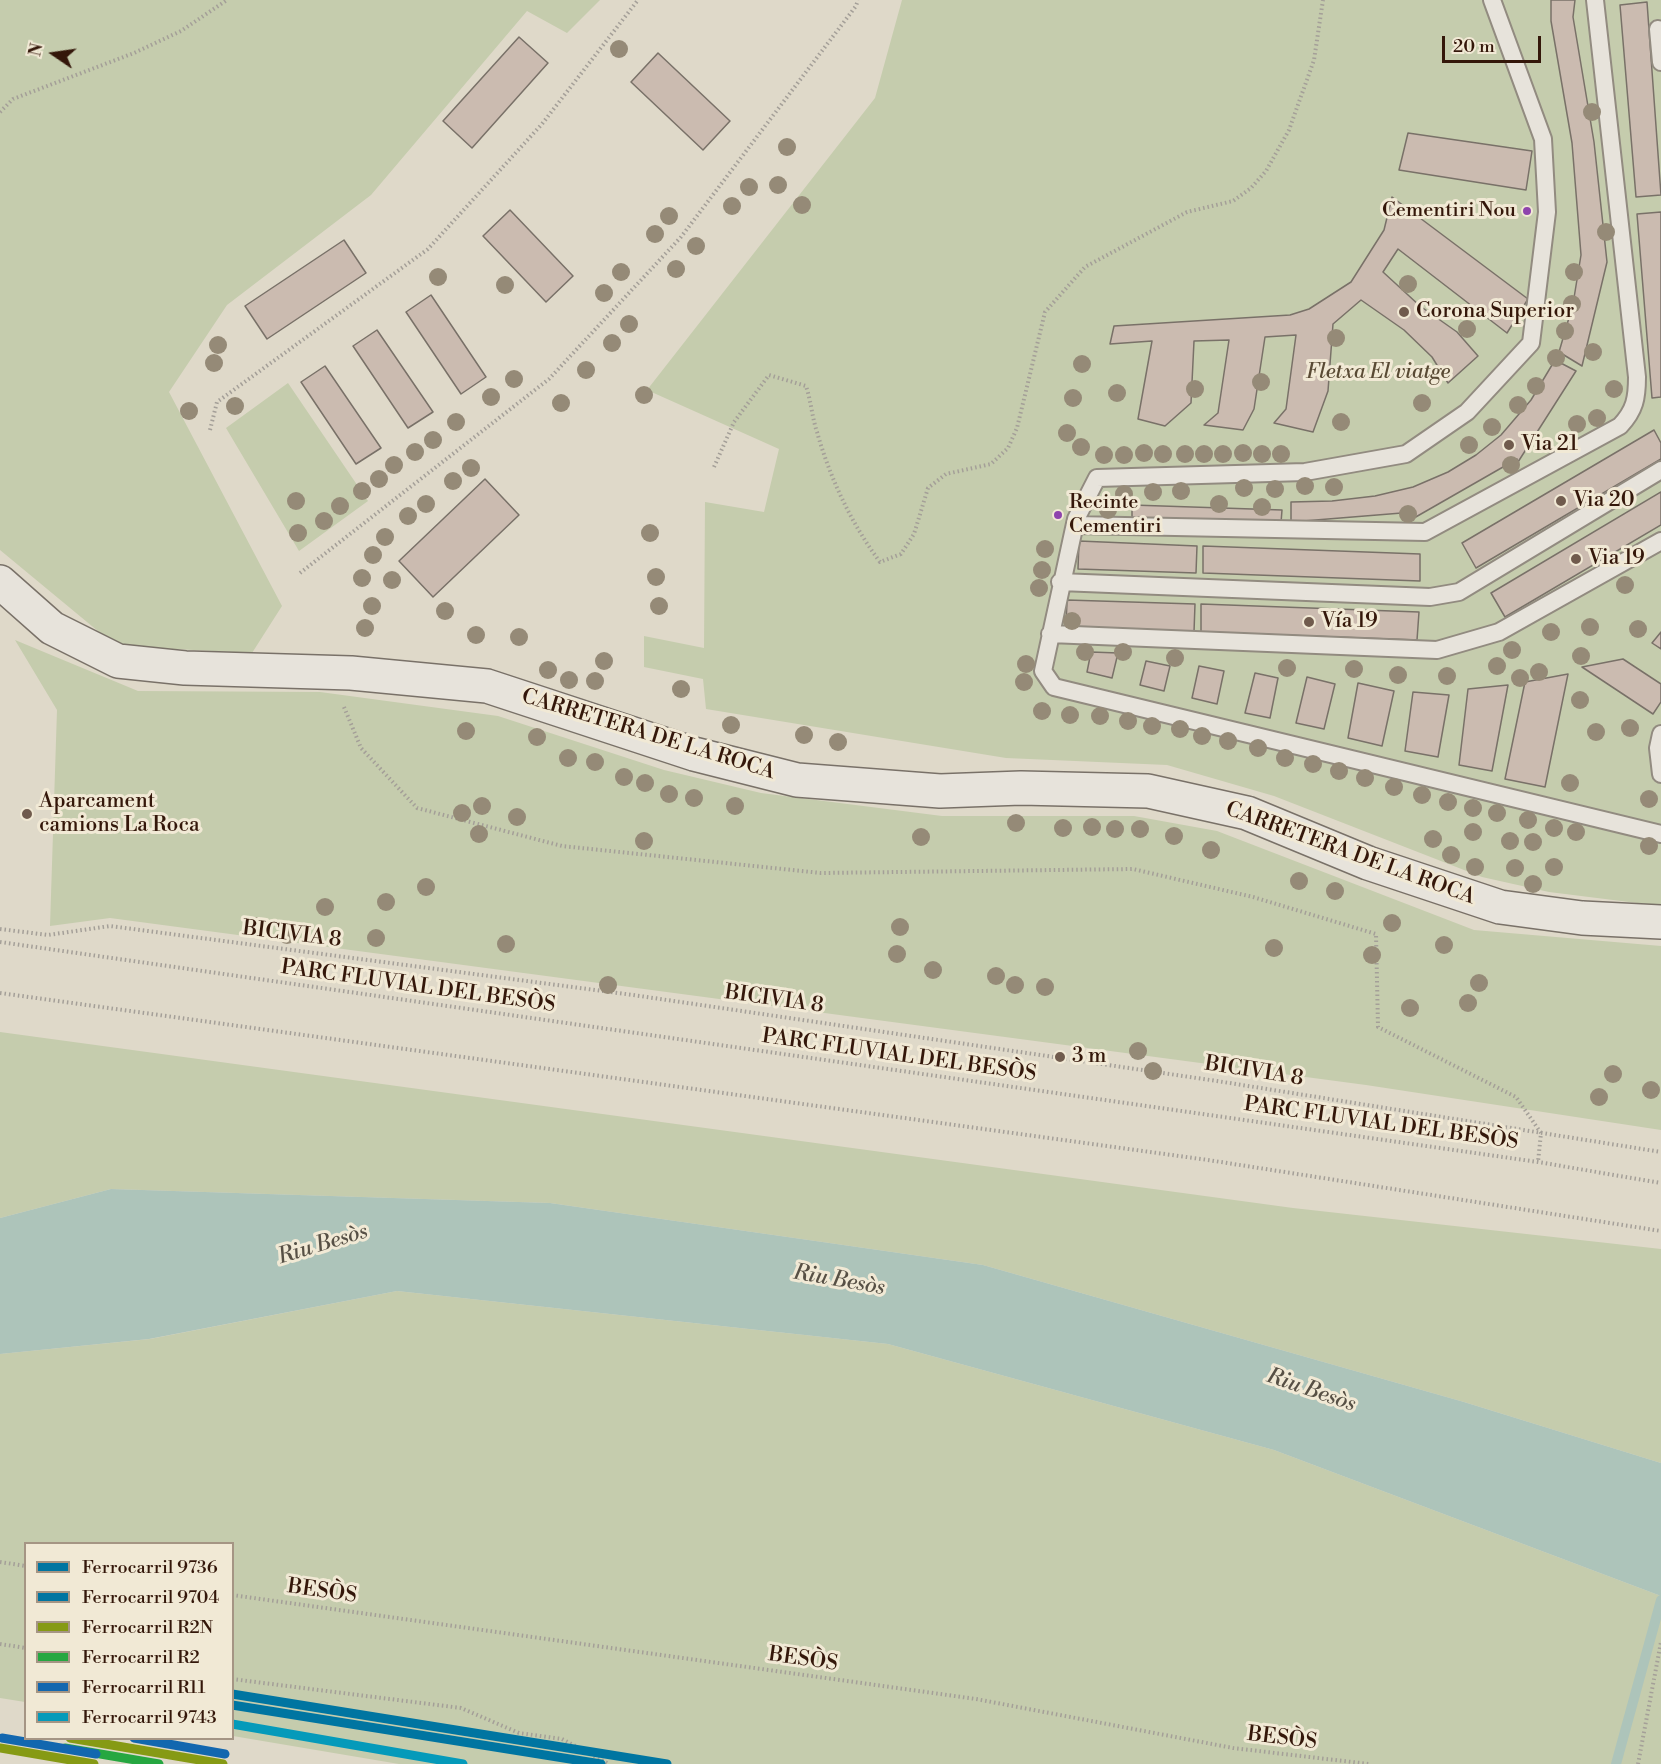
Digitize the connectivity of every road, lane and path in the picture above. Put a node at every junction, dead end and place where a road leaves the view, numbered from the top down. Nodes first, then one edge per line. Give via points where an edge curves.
1 (227, 0) edge
2 (638, 0) edge
3 (858, 0) edge
4 (1323, 0) edge
5 (1492, 0) edge
6 (1595, 0) edge
7 (1658, 28) dead end
8 (1661, 62) edge
9 (0, 112) edge
10 (210, 430) dead end
11 (714, 467) dead end
12 (1661, 470) edge
13 (1075, 525) junction
14 (1661, 541) edge
15 (300, 573) dead end
16 (0, 582) edge
17 (1060, 582) junction
18 (1050, 634) junction
19 (341, 698) dead end
20 (1661, 734) edge
21 (1661, 774) edge
22 (1661, 834) edge
23 (1661, 922) edge
24 (0, 929) edge
25 (0, 942) edge
26 (0, 993) edge
27 (1541, 1133) junction
28 (1661, 1152) edge
29 (1538, 1162) junction
30 (1661, 1183) edge
31 (1661, 1231) edge
32 (0, 1562) edge
33 (24, 1566) edge
34 (234, 1595) edge
35 (1661, 1642) edge
36 (0, 1644) edge
37 (24, 1648) edge
38 (234, 1679) edge
39 (609, 1764) edge
40 (1369, 1764) edge
41 (1638, 1764) edge

1 - 9 path via 181,31 13,99
2 - 10 path via 542,124 428,249 217,402
3 - 15 path via 681,237 549,379
4 - 11 path via 1314,60 1289,130 1266,171 1233,201 1187,212 1085,267 1045,312 1017,428 1008,448 991,464 946,474 928,488 914,534 901,554 879,562 856,526 832,475 806,386 770,375 734,422
5 - 13 lane via 1543,139 1547,212 1532,343 1467,412 1406,454 1305,472 1097,478
6 - 13 lane via 1637,377 1637,400 1620,426 1425,532
7 - 8 lane
12 - 17 lane via 1459,592 1430,597
13 - 17 lane
14 - 18 lane via 1499,632 1437,650
16 - 23 street, CARRETERA DE LA ROCA via 52,628 118,660 185,668 351,673 488,686 694,754 797,780 940,791 1148,791 1247,813 1368,863 1500,907 1582,918
17 - 18 lane
18 - 22 lane via 1043,671 1054,687
19 - 27 path via 361,748 417,808 562,846 821,873 1133,869 1253,897 1376,934 1378,1027 1516,1097
20 - 21 lane
24 - 27 path, BICIVIA 8 via 48,935 110,926 633,995
25 - 29 path, PARC FLUVIAL DEL BESÒS
26 - 31 path via 1208,1160
27 - 28 path, PARC FLUVIAL DEL BESÒS
27 - 29 path
29 - 30 path, PARC FLUVIAL DEL BESÒS
32 - 33 path
34 - 40 path, BESÒS via 976,1699 1233,1749
35 - 41 path
36 - 37 path
38 - 39 path via 460,1708 519,1733 562,1739

